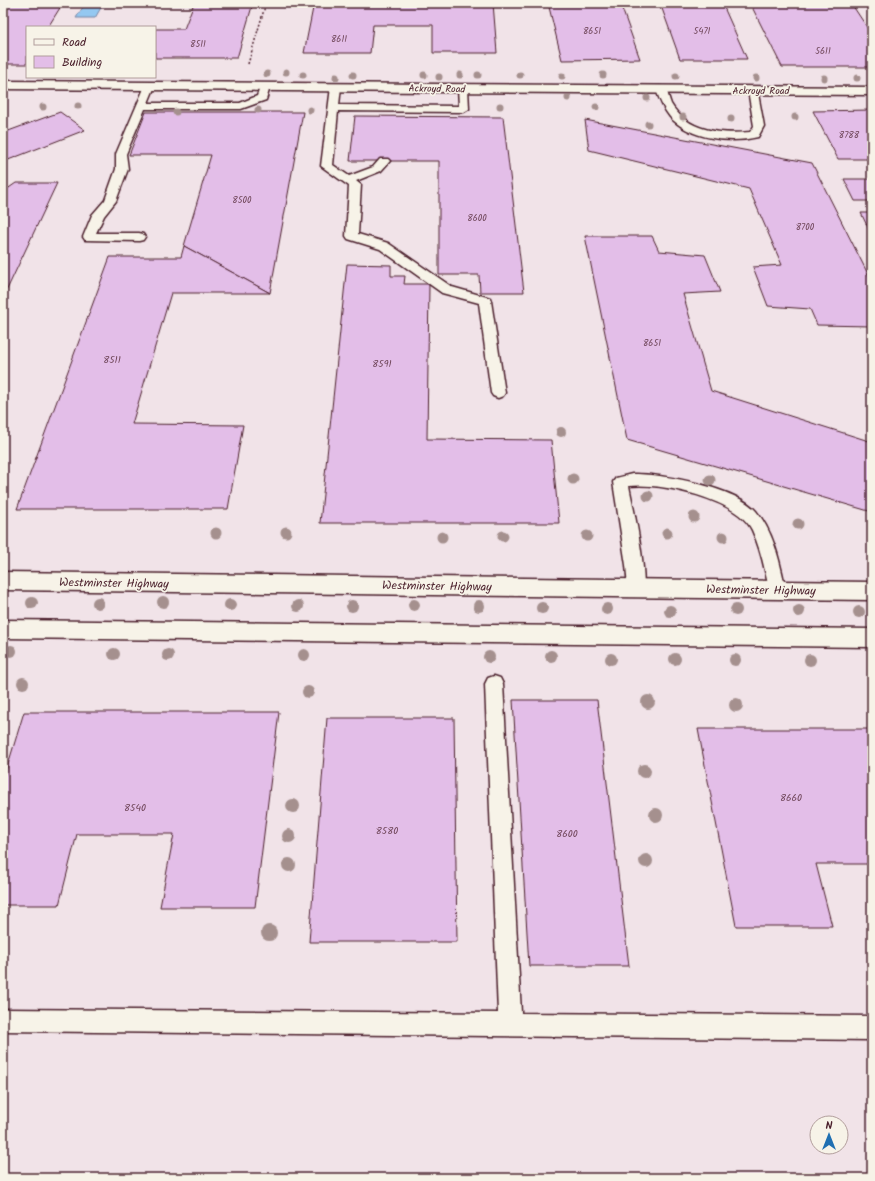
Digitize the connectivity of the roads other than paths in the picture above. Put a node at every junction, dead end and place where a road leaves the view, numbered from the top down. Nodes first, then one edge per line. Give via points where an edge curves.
1 (3, 85) edge
2 (150, 86) junction
3 (265, 87) junction
4 (336, 87) junction
5 (464, 88) junction
6 (661, 89) junction
7 (753, 90) junction
8 (872, 91) edge
9 (141, 106) junction
10 (334, 108) junction
11 (384, 161) dead end
12 (347, 180) junction
13 (139, 237) dead end
14 (498, 393) dead end
15 (3, 581) edge
16 (636, 588) junction
17 (778, 590) junction
18 (872, 591) edge
19 (3, 628) edge
20 (872, 638) edge
21 (494, 684) dead end
22 (3, 1020) edge
23 (510, 1024) junction
24 (872, 1028) edge

1 - 2 main road, Ackroyd Road
2 - 3 main road, Ackroyd Road
2 - 9 lane
3 - 4 main road, Ackroyd Road
3 - 9 lane via 262,98 242,106
4 - 5 main road, Ackroyd Road
4 - 10 lane
5 - 6 main road, Ackroyd Road
5 - 10 lane via 463,113
6 - 7 main road, Ackroyd Road
6 - 7 lane via 663,100 673,116 684,124 710,135 740,138 754,135 759,126
7 - 8 main road, Ackroyd Road
9 - 13 lane via 121,154 122,169 110,201 98,215 89,237
10 - 12 lane via 327,166
11 - 12 lane via 377,169
12 - 14 lane via 355,185 352,236 384,246 447,290 485,301
15 - 16 main road, Westminster Highway
16 - 17 main road, Westminster Highway
16 - 17 lane via 621,482 634,480 676,484 727,499 749,513 763,536
17 - 18 main road, Westminster Highway
19 - 20 main road
21 - 23 lane
22 - 23 lane
23 - 24 lane

